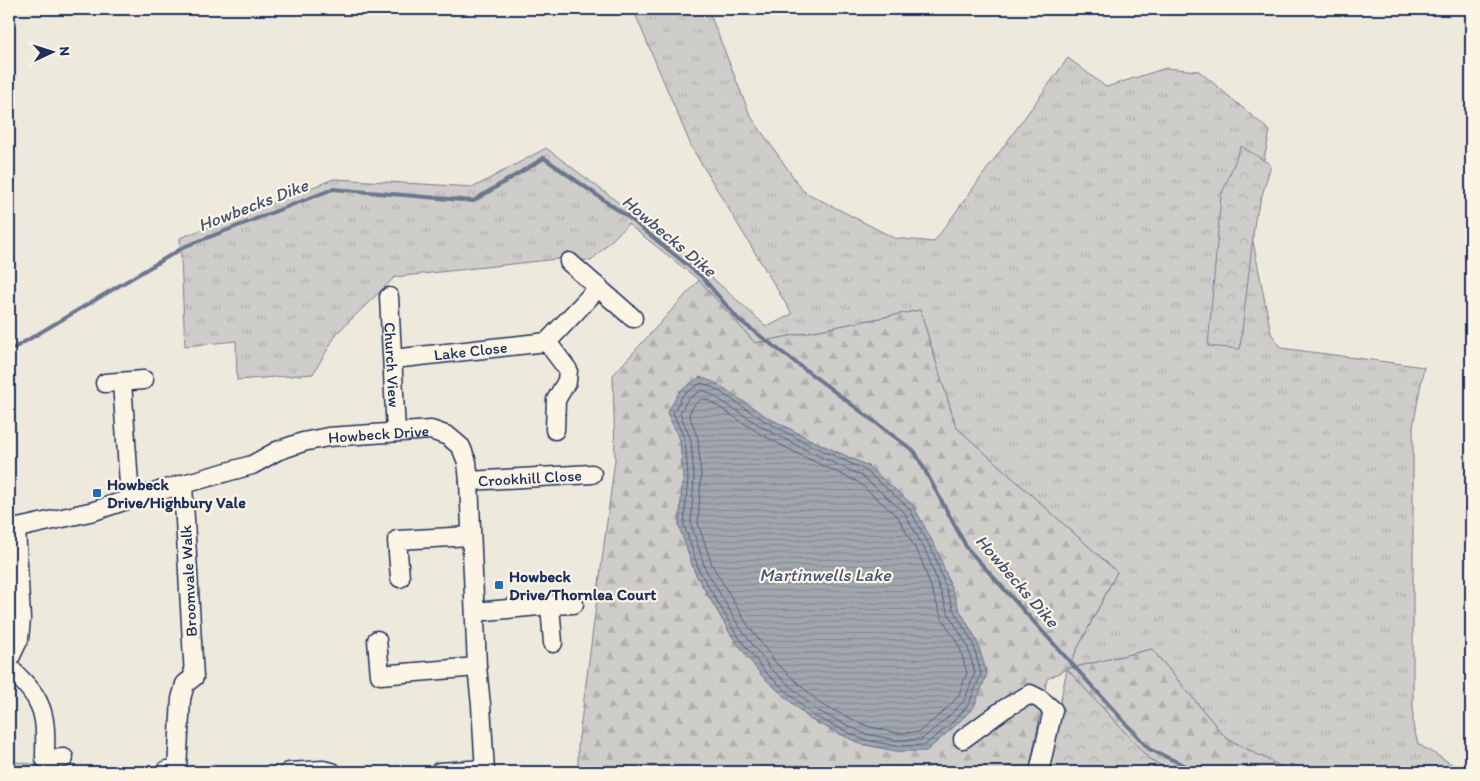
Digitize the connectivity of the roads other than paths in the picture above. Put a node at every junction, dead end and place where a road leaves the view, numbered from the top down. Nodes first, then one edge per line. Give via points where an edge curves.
1 (569, 262) dead end
2 (598, 287) junction
3 (389, 297) dead end
4 (634, 318) dead end
5 (547, 342) junction
6 (393, 359) junction
7 (144, 380) dead end
8 (555, 430) dead end
9 (396, 432) junction
10 (592, 474) dead end
11 (469, 481) junction
12 (183, 485) junction
13 (130, 499) junction
14 (13, 529) edge
15 (471, 536) junction
16 (400, 578) dead end
17 (574, 604) dead end
18 (550, 605) junction
19 (475, 612) junction
20 (377, 640) dead end
21 (553, 643) dead end
22 (9, 660) edge
23 (9, 667) edge
24 (477, 667) junction
25 (963, 739) dead end
26 (64, 758) dead end
27 (167, 770) dead end
28 (485, 771) edge
29 (289, 772) edge
30 (332, 772) edge
31 (439, 772) edge
32 (1039, 772) edge

1 - 2 street
2 - 4 street
2 - 5 street
3 - 6 street, Church View
5 - 6 street, Lake Close
5 - 8 street via 568,370 567,381 556,400
6 - 9 street, Church View
7 - 13 street via 113,382
9 - 11 street, Howbeck Drive via 431,430 448,436 461,447
9 - 12 street, Howbeck Drive via 304,442 252,464
10 - 11 street, Crookhill Close
11 - 15 street, Howbeck Drive
12 - 13 street, Howbeck Drive
12 - 27 street, Broomvale Walk via 194,677 185,684 181,699 177,769
13 - 14 street, Howbeck Drive via 94,511
14 - 22 street via 21,619 19,638
15 - 16 street via 397,540
15 - 19 street, Howbeck Drive
17 - 18 street
18 - 19 street
18 - 21 street
19 - 24 street, Howbeck Drive
20 - 24 street via 380,675
23 - 26 street via 39,703 44,720 45,759
24 - 28 street, Howbeck Drive
25 - 32 street via 1030,694 1052,710
28 - 31 street
29 - 30 street

